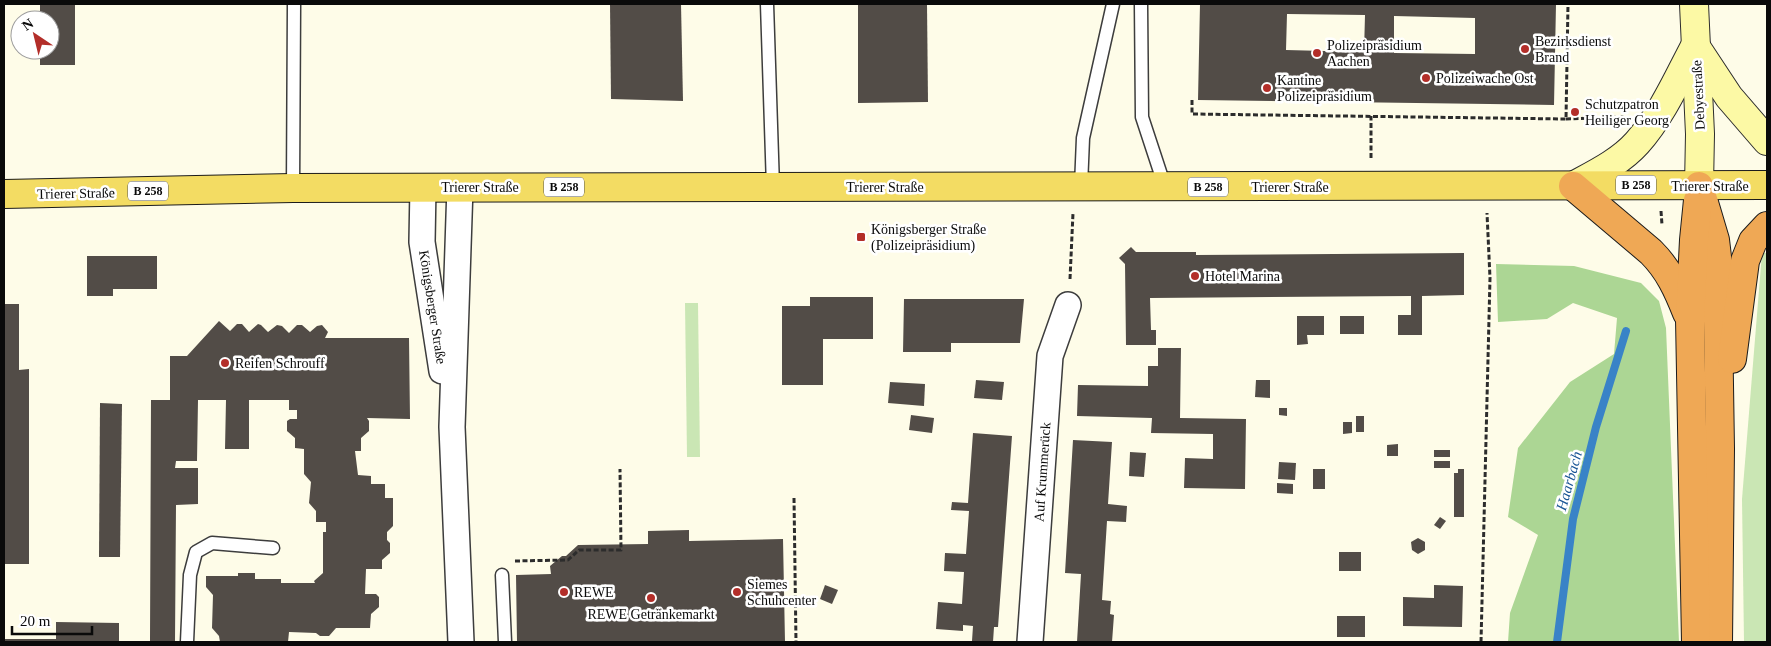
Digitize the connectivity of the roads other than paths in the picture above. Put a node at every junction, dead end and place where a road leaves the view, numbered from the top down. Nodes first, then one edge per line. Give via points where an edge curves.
1 (294, 4) edge
2 (767, 4) edge
3 (1113, 4) edge
4 (1141, 4) edge
5 (1694, 4) edge
6 (1695, 46) junction
7 (1767, 141) edge
8 (1767, 185) edge
9 (1573, 186) junction
10 (1700, 186) junction
11 (423, 187) junction
12 (460, 187) junction
13 (773, 187) junction
14 (1078, 187) junction
15 (1166, 187) junction
16 (293, 188) junction
17 (4, 194) edge
18 (1767, 226) edge
19 (1068, 305) road end
20 (1690, 319) junction
21 (452, 427) junction
22 (1720, 449) junction
23 (273, 548) dead end
24 (502, 576) dead end
25 (186, 642) edge
26 (461, 642) edge
27 (505, 642) edge
28 (1030, 642) edge
29 (1696, 642) edge
30 (1718, 642) edge

1 - 16 lane
2 - 13 lane
3 - 14 lane via 1083,138
4 - 15 lane via 1142,116
5 - 6 main road, Debyestraße
6 - 7 main road via 1729,97
6 - 9 main road, B 258 via 1667,99 1636,144 1607,167
6 - 10 main road, Debyestraße
8 - 10 main road, Trierer Straße / B 258
9 - 10 main road, Trierer Straße / B 258
9 - 15 main road, Trierer Straße / B 258
9 - 20 highway via 1662,263
10 - 20 highway
10 - 22 highway via 1717,257
11 - 12 main road, Trierer Straße / B 258
11 - 16 main road, Trierer Straße / B 258
11 - 21 street, Königsberger Straße via 422,242
12 - 13 main road, Trierer Straße / B 258
12 - 21 street, Königsberger Straße
13 - 14 main road, Trierer Straße / B 258
14 - 15 main road, Trierer Straße / B 258
16 - 17 main road, Trierer Straße / B 258
18 - 22 highway via 1753,241 1745,261
19 - 28 street, Auf Krummerück via 1050,356
20 - 29 highway
21 - 26 street, Königsberger Straße
22 - 30 highway
23 - 25 lane via 212,543 196,552 190,575
24 - 27 lane

